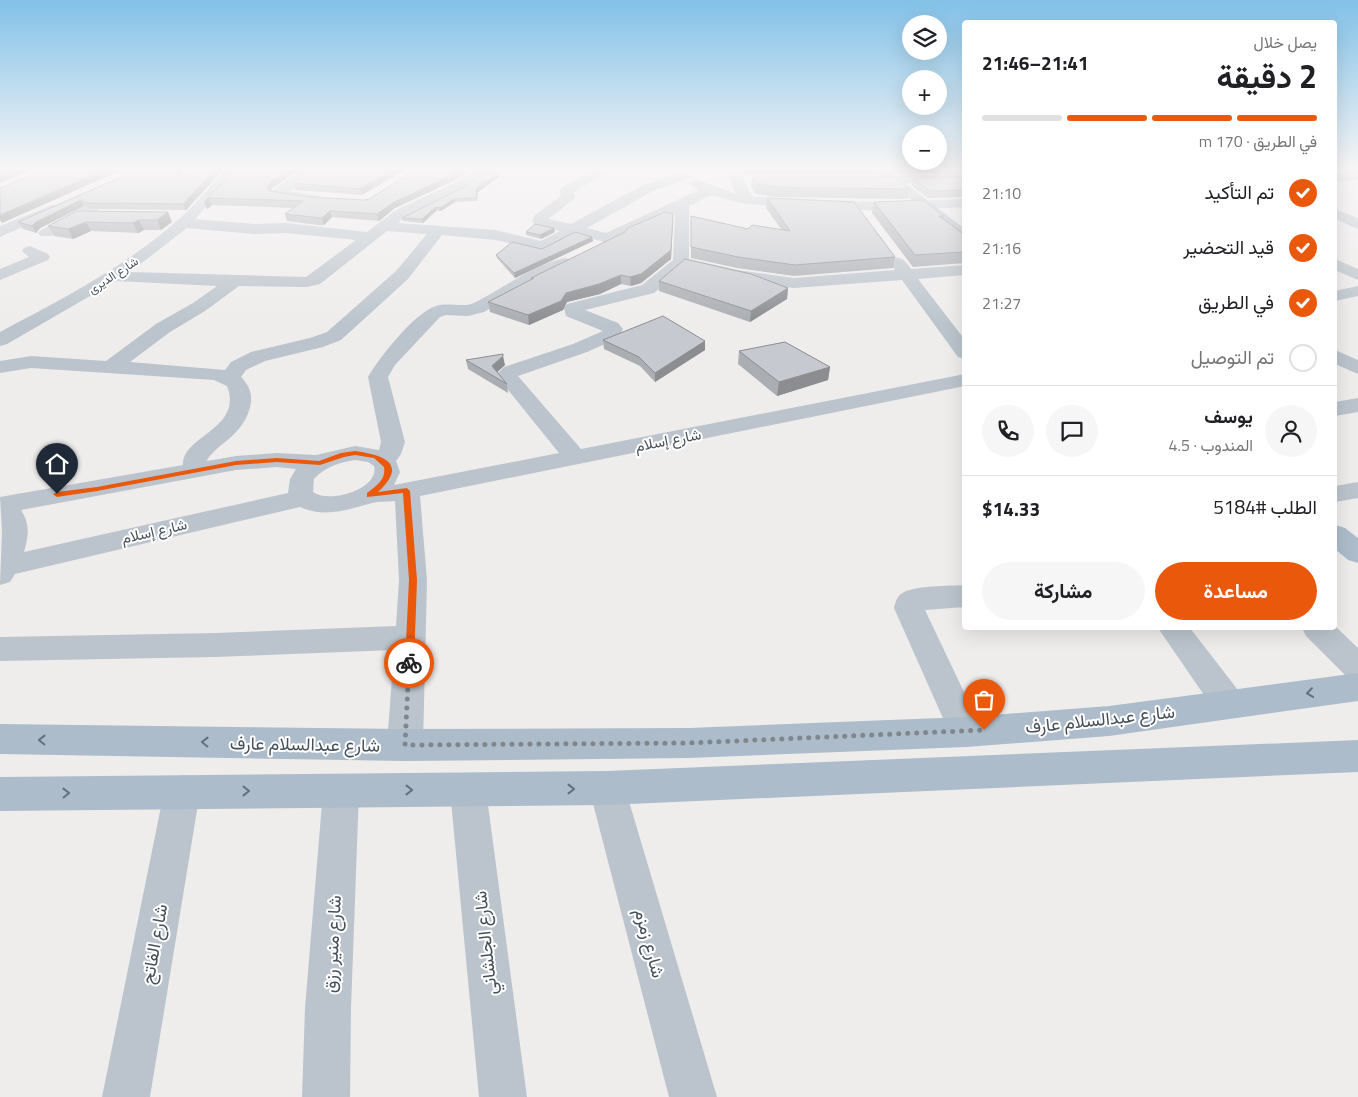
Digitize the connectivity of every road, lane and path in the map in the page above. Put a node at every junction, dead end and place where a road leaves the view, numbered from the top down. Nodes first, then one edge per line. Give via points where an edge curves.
1 (25, 221) edge
2 (68, 221) edge
3 (178, 221) edge
4 (210, 221) edge
5 (280, 221) edge
6 (390, 221) edge
7 (540, 221) edge
8 (588, 221) edge
9 (645, 221) edge
10 (648, 221) edge
11 (682, 221) edge
12 (945, 221) edge
13 (384, 226) junction
14 (270, 228) junction
15 (1358, 228) edge
16 (574, 229) junction
17 (438, 230) junction
18 (1337, 230) edge
19 (0, 232) edge
20 (46, 233) edge
21 (962, 235) edge
22 (370, 237) junction
23 (30, 251) dead end
24 (890, 251) edge
25 (681, 262) junction
26 (1337, 265) edge
27 (962, 270) edge
28 (906, 274) junction
29 (0, 275) edge
30 (1358, 275) edge
31 (114, 276) junction
32 (235, 281) junction
33 (8, 329) edge
34 (0, 340) edge
35 (1342, 347) edge
36 (962, 349) edge
37 (3, 360) edge
38 (110, 367) junction
39 (1358, 368) edge
40 (230, 378) junction
41 (962, 381) edge
42 (0, 386) edge
43 (1358, 404) edge
44 (1337, 409) edge
45 (576, 458) junction
46 (383, 461) junction
47 (320, 463) junction
48 (196, 470) junction
49 (1358, 490) edge
50 (407, 491) junction
51 (1337, 494) edge
52 (370, 495) junction
53 (304, 498) junction
54 (2, 503) edge
55 (1337, 536) edge
56 (1358, 553) edge
57 (3, 570) edge
58 (962, 596) edge
59 (1174, 630) edge
60 (1319, 630) edge
61 (411, 637) junction
62 (0, 649) edge
63 (1358, 668) edge
64 (1358, 687) edge
65 (1229, 704) junction
66 (966, 732) junction
67 (0, 740) edge
68 (405, 745) junction
69 (1358, 756) edge
70 (607, 788) junction
71 (468, 790) junction
72 (341, 791) junction
73 (182, 792) junction
74 (1, 797) edge
75 (126, 1097) edge
76 (326, 1097) edge
77 (503, 1097) edge
78 (693, 1097) edge

1 - 19 street
2 - 20 street
3 - 31 street, شارع الديرى
4 - 14 street
5 - 14 street
6 - 13 street
7 - 16 street
8 - 16 street
9 - 16 street via 608,238
10 - 46 street via 505,291 478,308 444,309 430,316 387,362 378,377 393,442
11 - 25 street
12 - 21 main road
13 - 17 street
13 - 22 street
14 - 22 street
15 - 18 street
16 - 17 street via 540,246 496,236
17 - 40 street via 402,275 334,336 316,344 258,356 238,366
22 - 32 street via 314,280
23 - 29 street via 42,257
24 - 28 street
25 - 28 street via 713,272 794,283
25 - 45 street via 648,289 572,308 573,312 611,327 611,334 506,375
26 - 30 street
27 - 28 street
28 - 36 street
31 - 32 street
31 - 33 street, شارع الديرى
32 - 38 street via 155,333
33 - 34 street, شارع الديرى
35 - 39 street
37 - 38 street
37 - 42 street
38 - 40 street via 217,374
40 - 48 street via 237,382 240,390 238,415 232,425 197,455
41 - 45 street, شارع إسلام
43 - 44 street
45 - 50 street, شارع إسلام
46 - 47 street via 355,453
46 - 52 street via 387,466 386,481
47 - 48 street via 257,461
47 - 53 street via 304,476 300,484
48 - 54 street
49 - 51 street
50 - 52 street, شارع إسلام
50 - 61 street via 413,580
52 - 53 street via 333,506
53 - 57 street, شارع إسلام
54 - 57 street via 15,526
55 - 56 main road
58 - 66 street via 914,600 909,608
59 - 65 street
60 - 63 street
61 - 62 street
61 - 68 street
64 -> 65 main road, شارع عبدالسلام عارف
65 - 66 main road, شارع عبدالسلام عارف via 1108,721
66 - 68 main road, شارع عبدالسلام عارف via 689,743
68 -> 67 main road, شارع عبدالسلام عارف
69 - 70 main road
71 -> 70 main road
70 - 78 street, شارع زمزم
72 -> 71 main road
71 - 77 street, شارع الجلشاني
73 -> 72 main road
72 - 76 street, شارع منير رزق
74 -> 73 main road
73 - 75 street, شارع الفاتح

